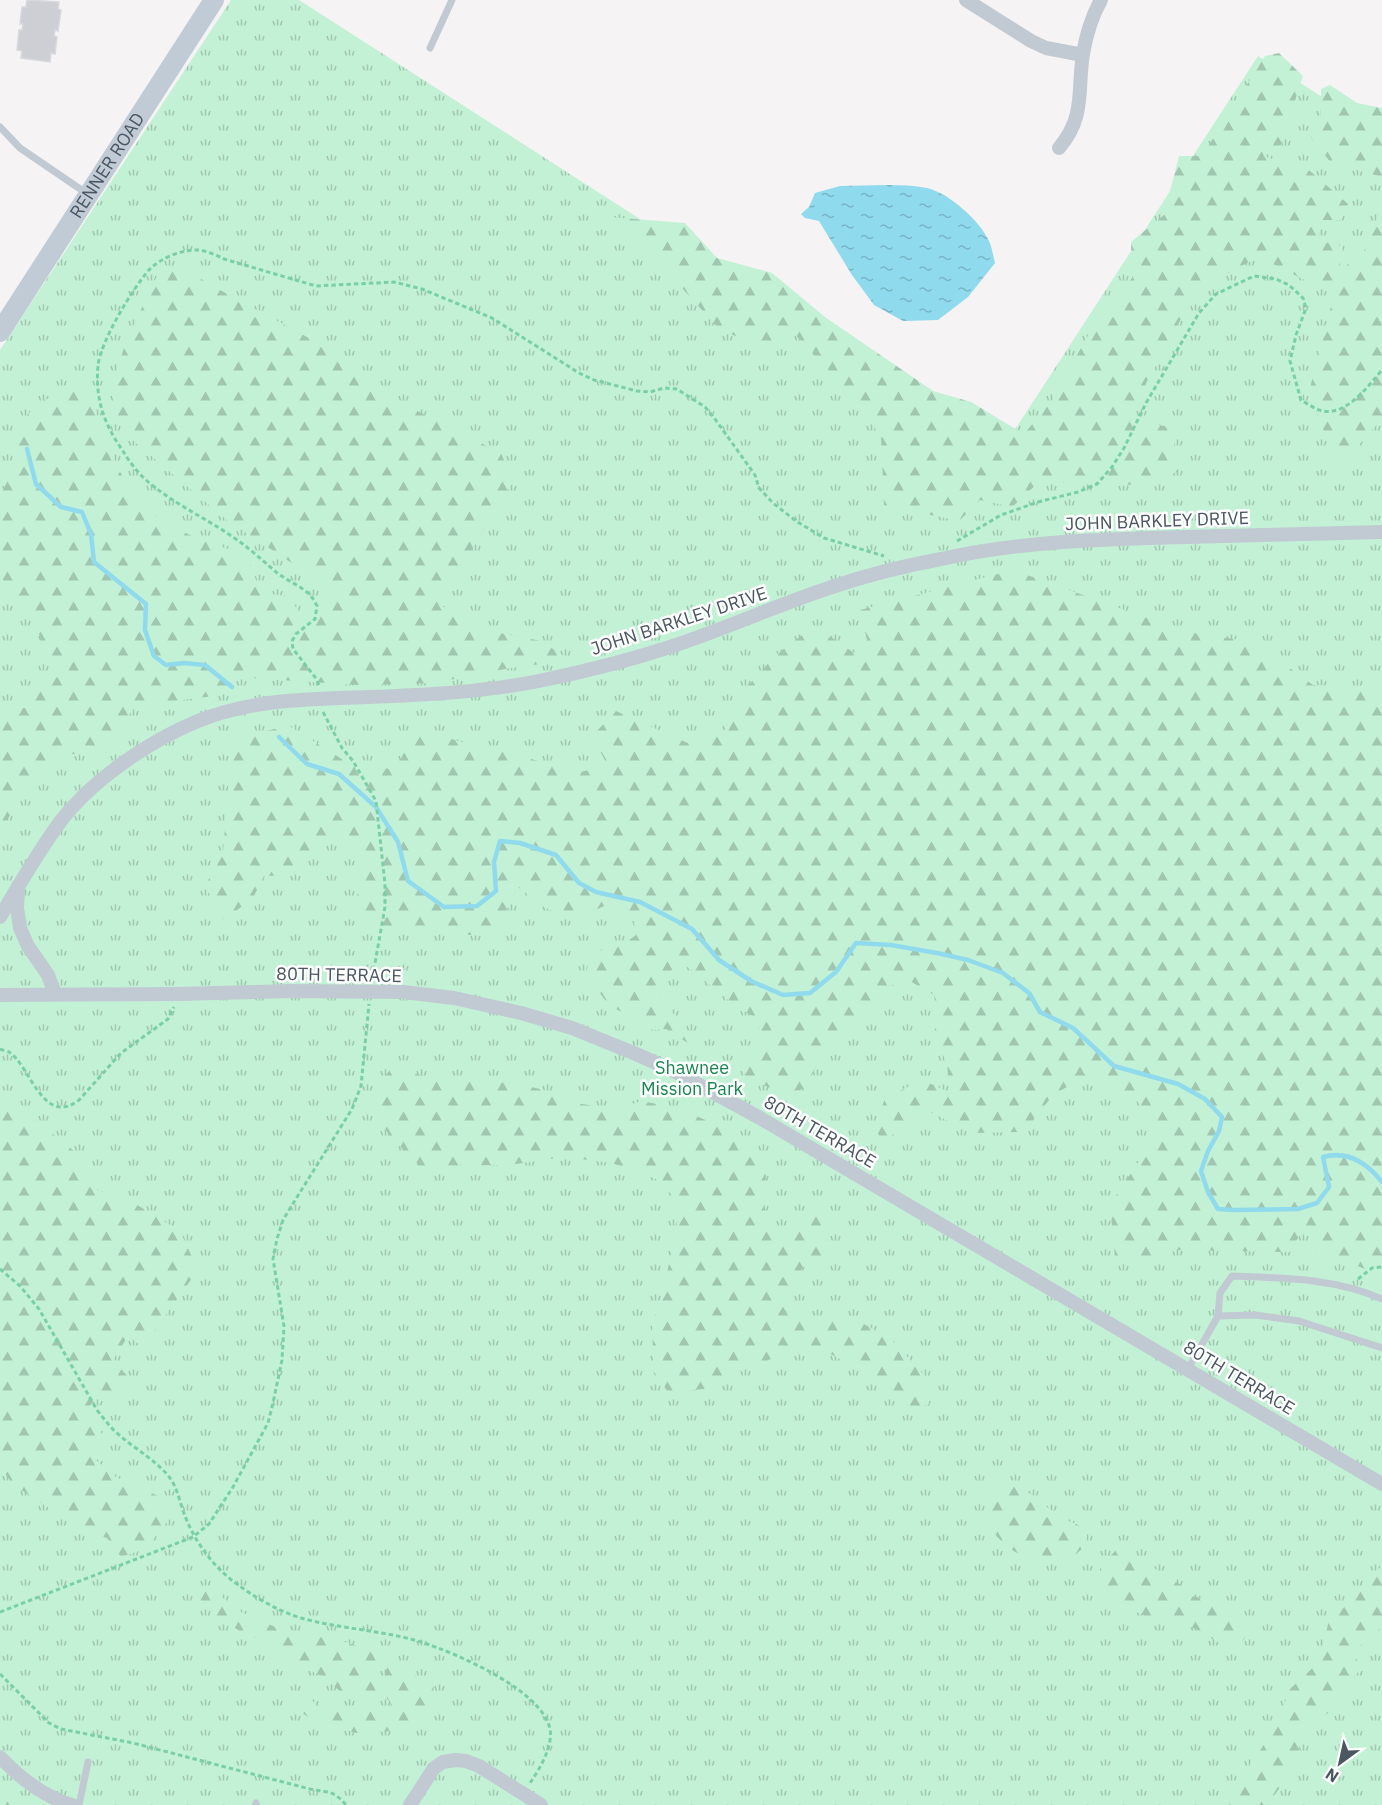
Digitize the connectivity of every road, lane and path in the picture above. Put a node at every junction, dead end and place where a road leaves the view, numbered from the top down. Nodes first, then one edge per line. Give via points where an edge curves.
1 (214, 0) edge
2 (452, 0) edge
3 (966, 0) edge
4 (1101, 0) edge
5 (430, 48) dead end
6 (1083, 55) junction
7 (0, 127) edge
8 (1059, 148) dead end
9 (89, 195) junction
10 (0, 332) edge
11 (1382, 532) edge
12 (18, 888) junction
13 (0, 917) edge
14 (55, 994) junction
15 (175, 994) junction
16 (0, 995) edge
17 (0, 1049) edge
18 (1382, 1267) edge
19 (0, 1269) edge
20 (1349, 1288) junction
21 (1382, 1299) edge
22 (1218, 1316) junction
23 (1382, 1348) edge
24 (1188, 1369) junction
25 (1382, 1484) edge
26 (0, 1674) edge
27 (0, 1758) edge
28 (88, 1762) dead end
29 (528, 1786) dead end
30 (72, 1805) edge
31 (79, 1805) edge
32 (346, 1805) edge
33 (410, 1805) edge
34 (541, 1805) edge

1 - 9 main road, RENNER ROAD
2 - 5 lane
3 - 6 street via 1031,41
4 - 6 street
6 - 8 street via 1076,118 1070,135
7 - 9 lane via 20,148
9 - 10 main road, RENNER ROAD
11 - 12 street, JOHN BARKLEY DRIVE via 1148,538 1012,547 866,576 671,646 535,681 467,691 286,700 235,708 154,743 111,772 62,820
12 - 13 street, JOHN BARKLEY DRIVE
12 - 14 street via 20,928
14 - 15 street, 80TH TERRACE
14 - 16 street, 80TH TERRACE
15 - 17 path via 175,1005 168,1018 121,1053 71,1106 63,1108 40,1094 11,1053
15 - 24 street, 80TH TERRACE via 403,992 454,998 572,1028 672,1071 760,1118
18 - 20 path via 1368,1270
19 - 29 path via 39,1309 108,1424 171,1479 194,1534 218,1568 235,1583 299,1617 420,1642 451,1653 527,1696 541,1710 550,1729 546,1757
20 - 21 lane
20 - 22 lane via 1308,1279 1232,1276 1220,1293
22 - 23 lane via 1255,1315 1299,1322
22 - 24 lane
24 - 25 street, 80TH TERRACE
26 - 32 path via 49,1723 61,1729 333,1793
27 - 30 street via 36,1788
28 - 31 lane
33 - 34 street via 434,1768 455,1760 479,1766

